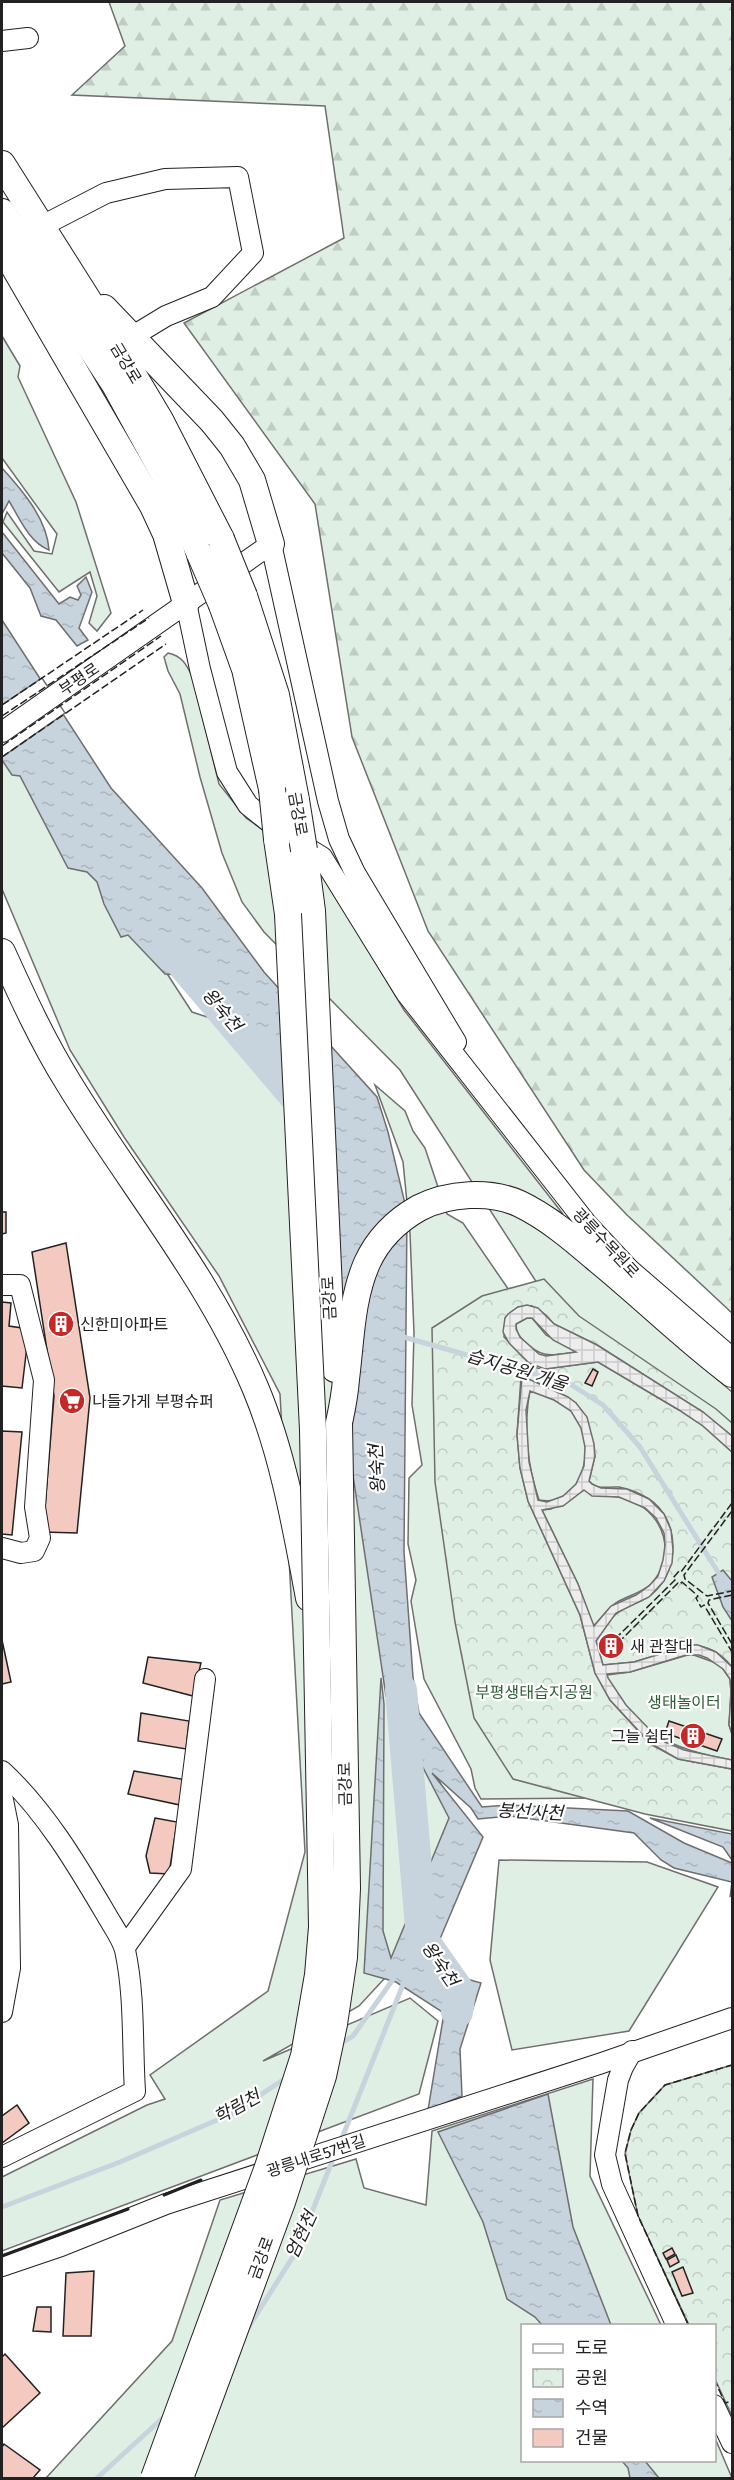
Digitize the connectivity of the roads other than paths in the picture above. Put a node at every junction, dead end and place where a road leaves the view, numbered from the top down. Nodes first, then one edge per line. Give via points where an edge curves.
1 (28, 38) dead end
2 (2, 41) edge
3 (2, 164) edge
4 (2, 212) edge
5 (42, 226) junction
6 (2, 246) edge
7 (74, 279) junction
8 (133, 336) junction
9 (271, 544) junction
10 (233, 600) junction
11 (186, 603) junction
12 (2, 732) edge
13 (300, 912) junction
14 (2, 952) edge
15 (497, 1111) junction
16 (2, 1285) edge
17 (732, 1358) edge
18 (732, 1374) edge
19 (339, 1424) junction
20 (2, 1548) edge
21 (317, 1638) junction
22 (205, 1679) dead end
23 (2, 1771) edge
24 (2, 1795) edge
25 (125, 1947) junction
26 (2, 2012) edge
27 (732, 2018) edge
28 (632, 2051) junction
29 (2, 2157) edge
30 (2, 2266) edge
31 (677, 2324) edge
32 (716, 2409) edge
33 (732, 2443) edge
34 (154, 2478) edge
35 (180, 2478) edge

1 - 2 street
3 - 5 main road, 금강로
4 - 10 main road, 금강로, bridge via 115,385 170,485 200,554
5 - 7 main road, 금강로
5 - 8 street via 106,193 165,179 238,177 254,253 212,297 166,316
6 - 11 main road via 153,506 166,534
7 - 8 main road
7 - 10 main road, 금강로, bridge via 160,420 222,539
8 - 9 main road via 232,446 252,480
9 - 11 street, 부평로
9 - 15 street via 339,839 355,873
10 - 13 main road, 금강로, bridge via 272,789 278,838
10 - 13 main road, 금강로, bridge via 276,695 304,850
11 - 12 street, 부평로
11 - 15 street via 227,772 248,806 322,857 405,993
13 - 19 main road, 금강로
13 - 21 main road, 금강로, bridge
14 - 21 main road, bridge via 68,1082 184,1254 222,1317 256,1388 290,1500
15 - 17 street, 광릉수목원로 via 587,1224 629,1269
16 - 20 street via 20,1286 44,1380 35,1507 40,1538 34,1551 21,1553
18 - 19 main road via 573,1239 537,1214 499,1198 459,1196 434,1201 403,1218 384,1234 368,1262 358,1288 350,1331
19 - 35 main road, 금강로, bridge via 347,1888 344,1957 334,2024 323,2076 282,2202
21 - 34 main road, 금강로, bridge via 322,1927 304,2056 264,2178
22 - 25 street via 181,1869
23 - 25 street via 51,1827
24 - 26 street via 8,1825 10,1968
25 - 29 street via 135,2091
27 - 28 street, 광릉내로57번길
28 - 30 street, 광릉내로57번길, bridge via 166,2204
28 - 31 street via 618,2080 605,2156 612,2184
32 - 33 street

